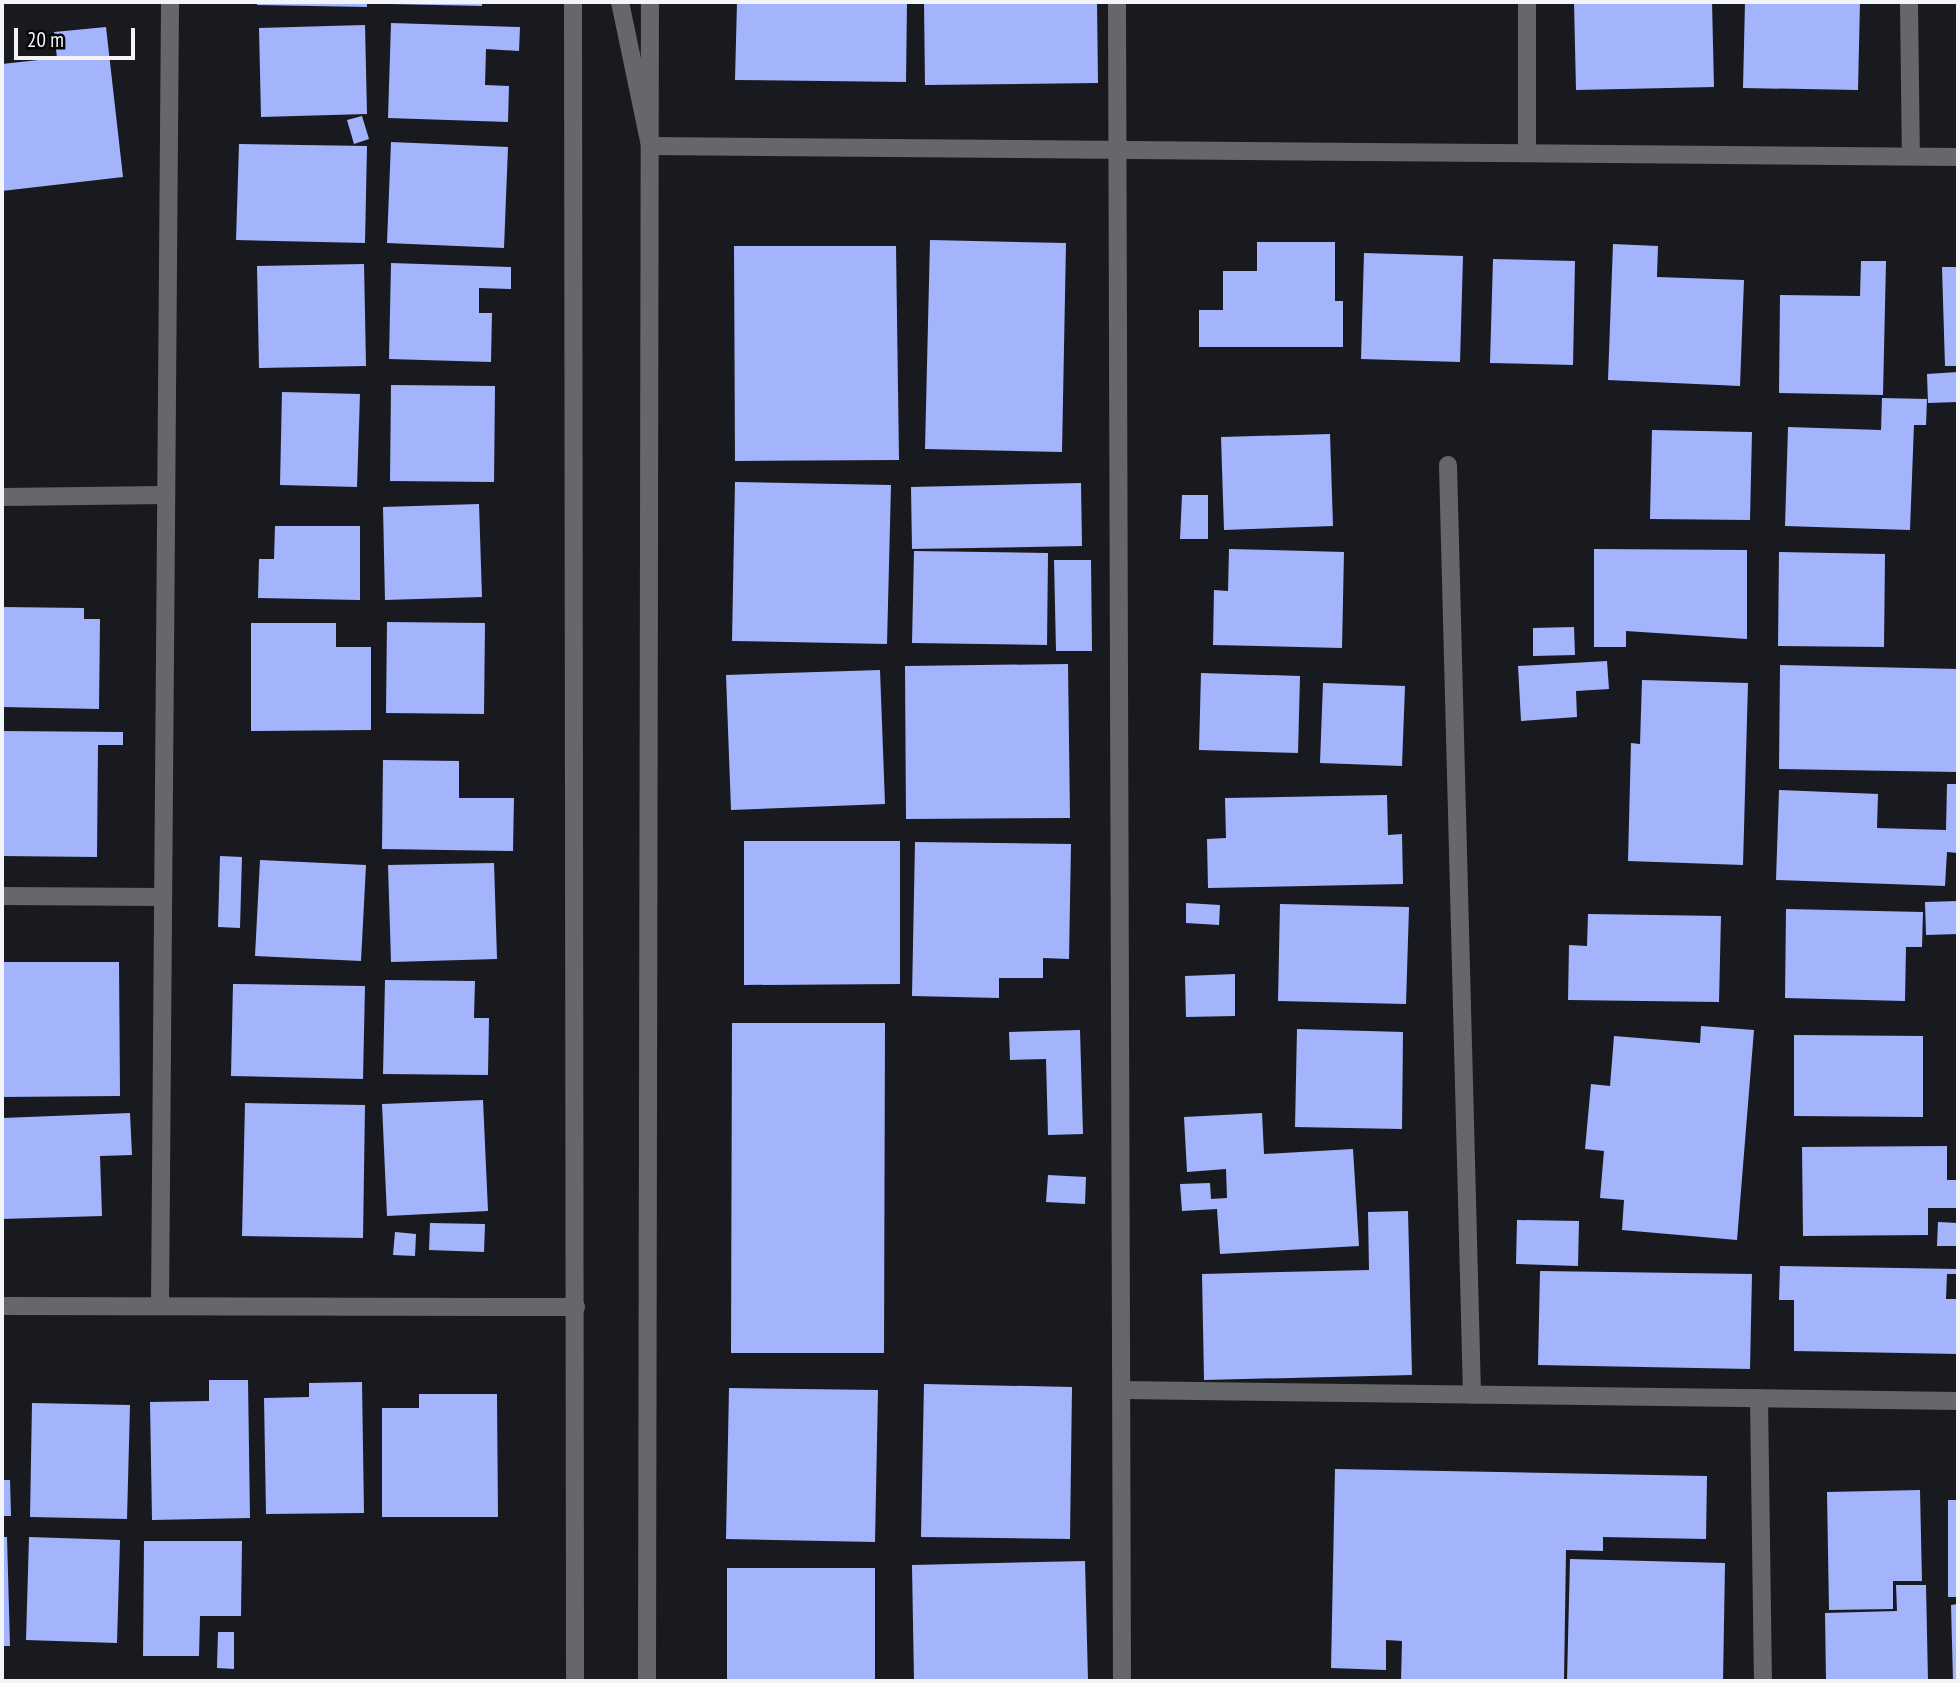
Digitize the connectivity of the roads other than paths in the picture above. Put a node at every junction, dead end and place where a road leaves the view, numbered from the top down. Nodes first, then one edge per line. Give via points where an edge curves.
1 (170, 2) edge
2 (573, 2) edge
3 (620, 2) edge
4 (650, 2) edge
5 (1117, 2) edge
6 (1527, 2) edge
7 (1909, 2) edge
8 (650, 146) junction
9 (1116, 153) junction
10 (1527, 153) junction
11 (1911, 156) junction
12 (1958, 157) edge
13 (1448, 465) dead end
14 (166, 495) junction
15 (2, 497) edge
16 (2, 896) edge
17 (163, 897) junction
18 (2, 1306) edge
19 (160, 1306) junction
20 (576, 1307) junction
21 (1122, 1390) junction
22 (1472, 1395) junction
23 (1759, 1398) junction
24 (1958, 1401) edge
25 (575, 1681) edge
26 (648, 1681) edge
27 (1122, 1681) edge
28 (1763, 1681) edge

1 - 14 street
2 - 20 street
3 - 8 street
4 - 8 street
5 - 9 street
6 - 10 street
7 - 11 street
8 - 9 street
8 - 26 street
9 - 10 street
9 - 21 street
10 - 11 street
11 - 12 street
13 - 22 street
14 - 15 street
14 - 17 street
16 - 17 street
17 - 19 street
18 - 19 street
19 - 20 street
20 - 25 street
21 - 22 street
21 - 27 street
22 - 23 street
23 - 24 street
23 - 28 street

